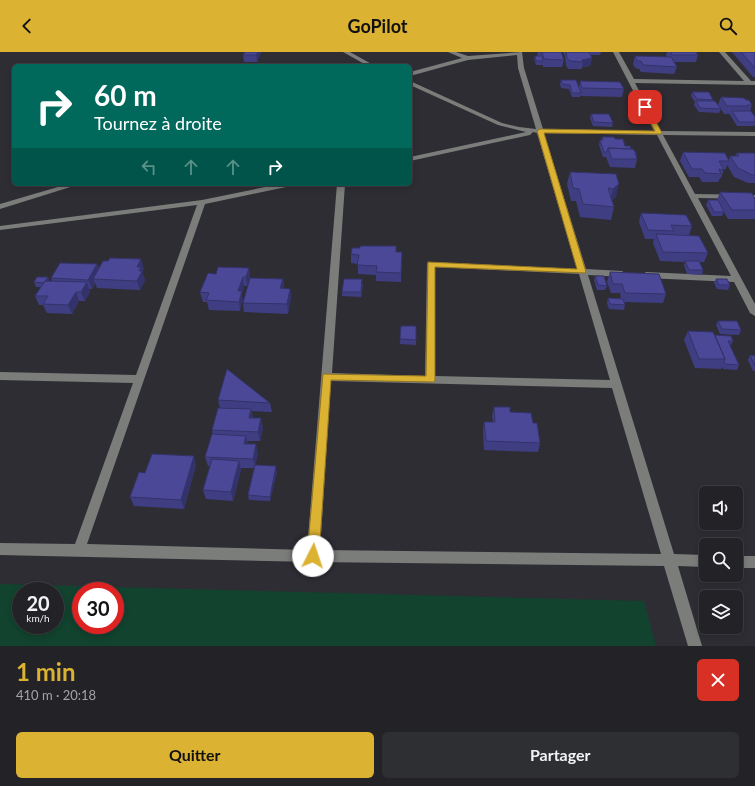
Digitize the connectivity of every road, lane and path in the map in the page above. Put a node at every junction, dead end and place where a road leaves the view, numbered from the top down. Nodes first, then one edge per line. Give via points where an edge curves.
1 (346, 52) edge
2 (451, 52) edge
3 (616, 52) edge
4 (722, 52) edge
5 (519, 53) edge
6 (468, 58) junction
7 (368, 64) edge
8 (412, 73) edge
9 (631, 81) junction
10 (752, 83) edge
11 (412, 84) edge
12 (540, 131) junction
13 (659, 133) junction
14 (755, 134) edge
15 (412, 159) edge
16 (70, 186) edge
17 (282, 186) edge
18 (340, 186) edge
19 (692, 196) junction
20 (755, 197) edge
21 (202, 202) junction
22 (0, 208) edge
23 (0, 228) edge
24 (582, 272) junction
25 (737, 279) junction
26 (755, 313) edge
27 (0, 376) edge
28 (326, 377) junction
29 (140, 379) junction
30 (430, 380) junction
31 (616, 384) junction
32 (0, 549) edge
33 (79, 550) junction
34 (313, 556) junction
35 (669, 561) junction
36 (699, 561) edge
37 (743, 562) edge
38 (755, 562) edge
39 (695, 646) edge

1 - 7 street
2 - 6 street
3 - 9 street
4 - 10 street
5 - 6 street
5 - 12 street
6 - 8 street
9 - 10 street
9 - 13 street
11 - 12 street via 500,124
12 - 13 street
12 - 15 street
12 - 24 street
13 - 14 street
13 - 19 street
16 - 22 street
17 - 21 street
18 - 28 street
19 - 20 street
19 - 25 street
21 - 23 street
21 - 29 street
24 - 25 street
24 - 30 street via 431,264
24 - 31 street
25 - 26 street
27 - 29 street
28 - 30 street
28 - 34 street
29 - 33 street
30 - 31 street
31 - 35 street
32 - 33 street
33 - 34 street
34 - 35 street via 481,556
35 - 36 street
35 - 39 street
37 - 38 street

